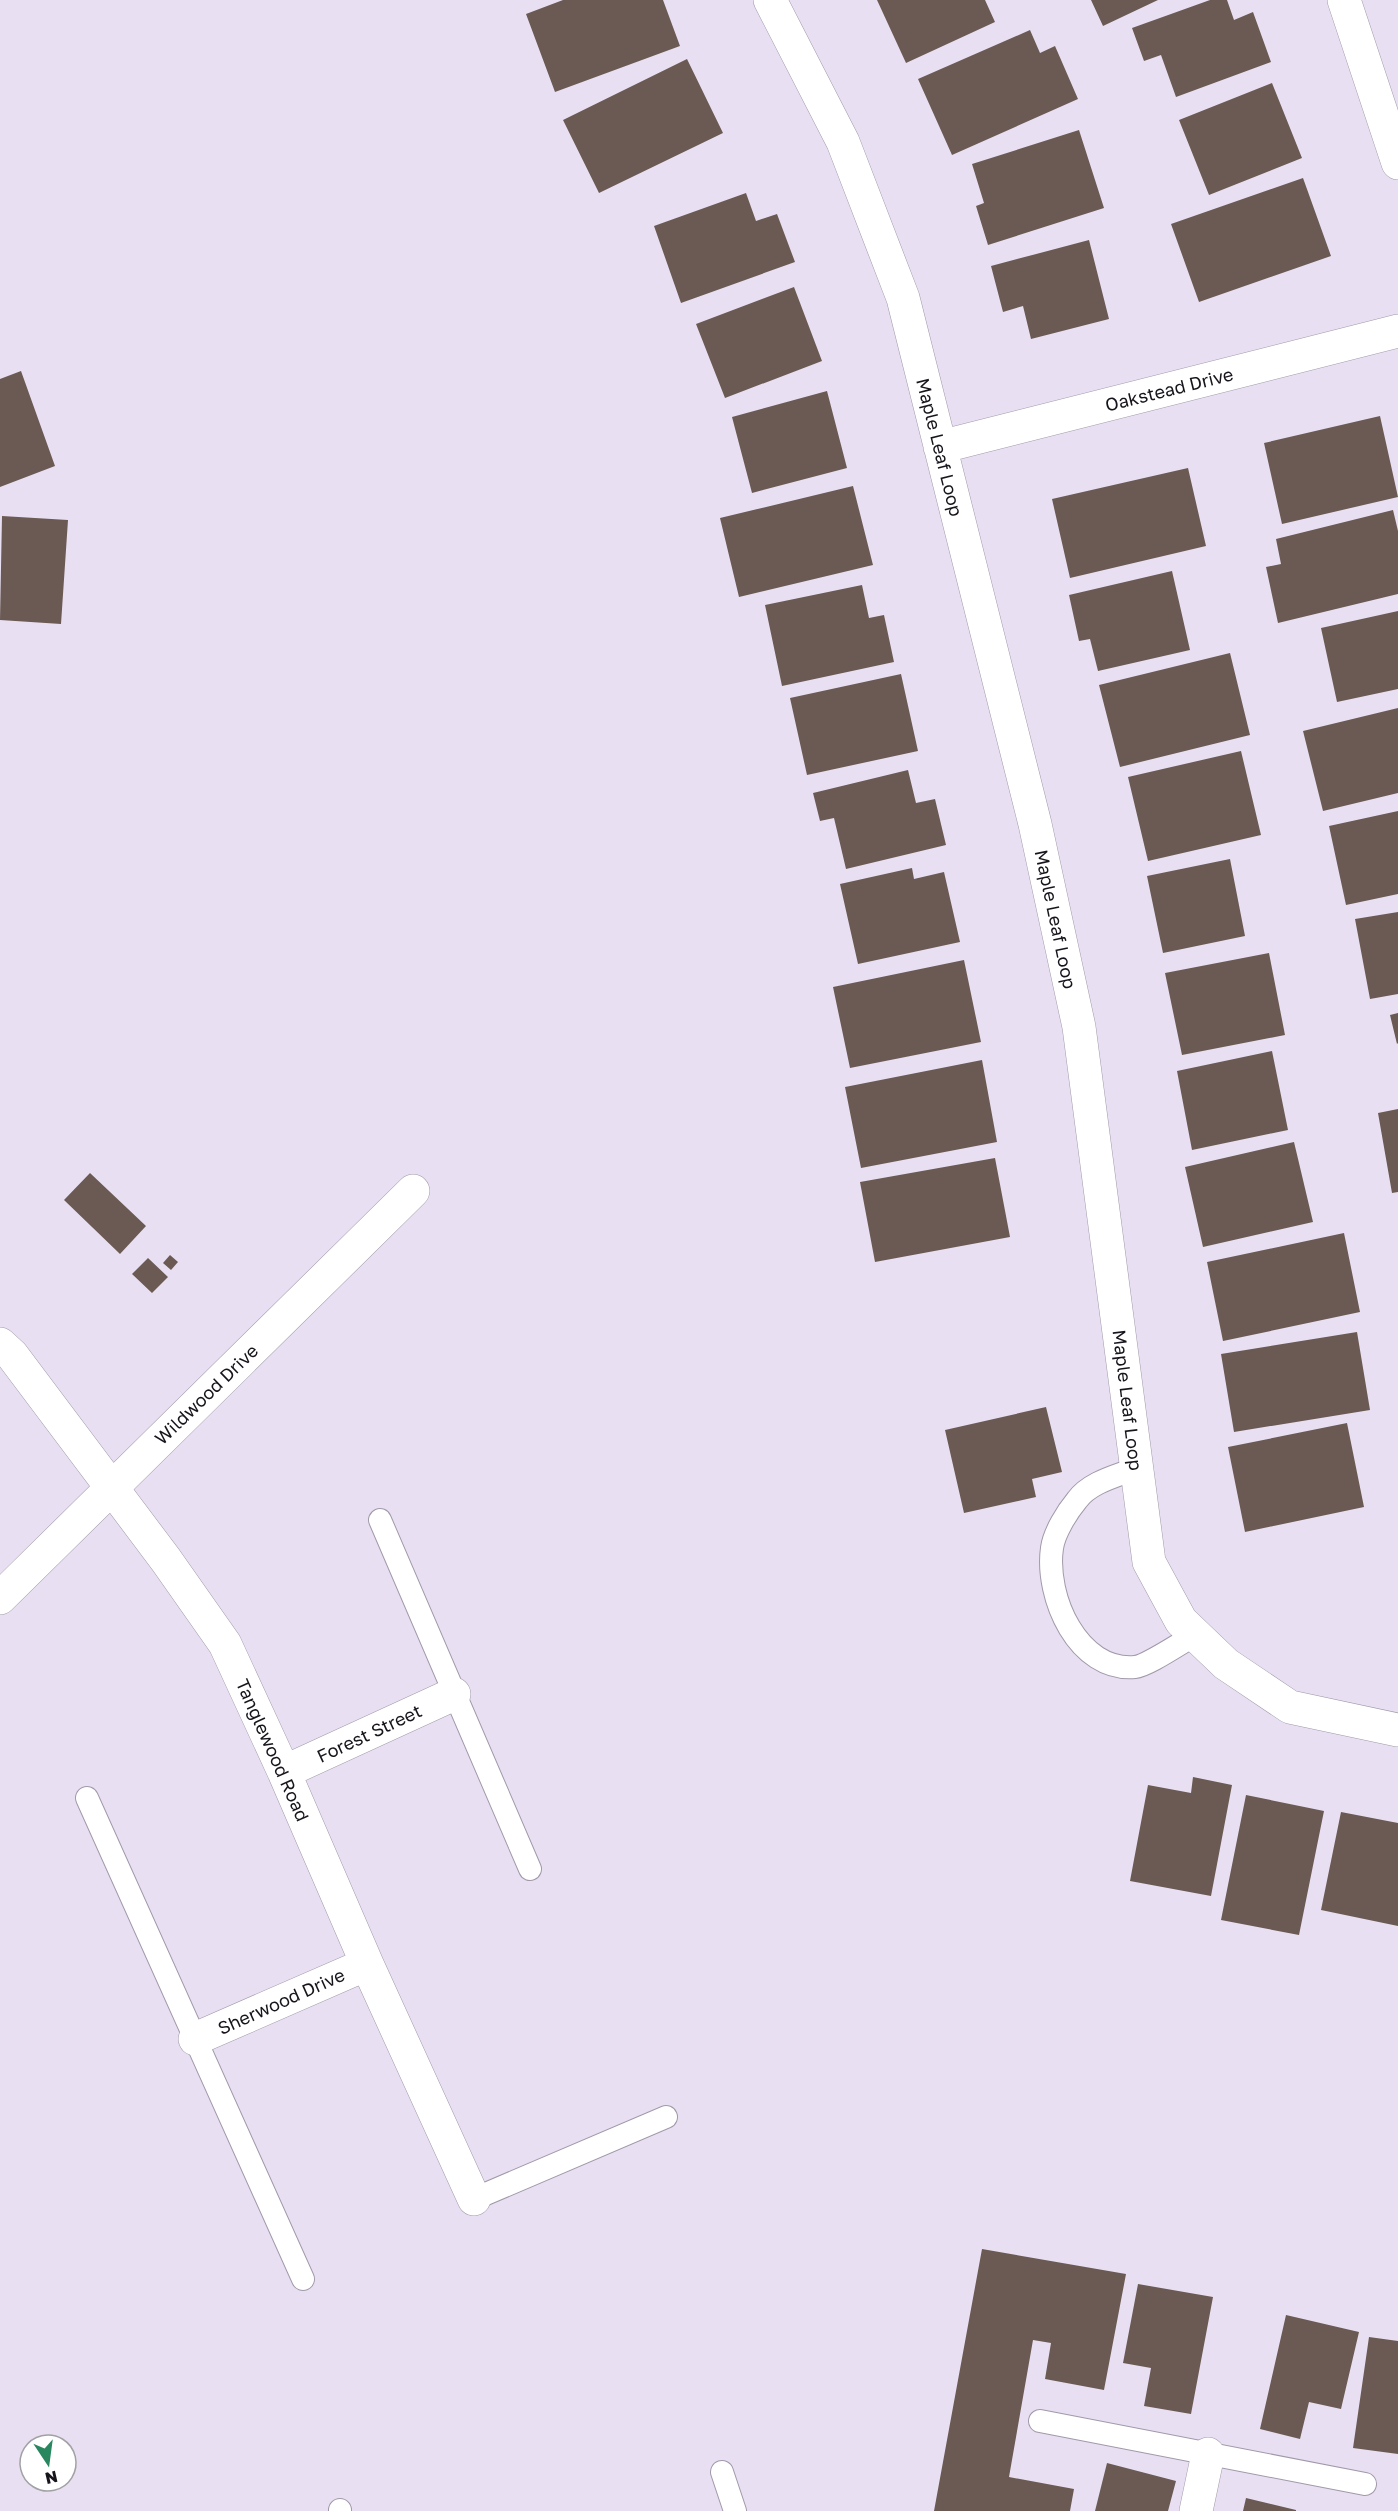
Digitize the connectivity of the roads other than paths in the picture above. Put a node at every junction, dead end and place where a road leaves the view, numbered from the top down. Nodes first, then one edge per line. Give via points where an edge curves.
1 (770, 0) edge
2 (1344, 0) edge
3 (1398, 162) edge
4 (1398, 331) edge
5 (940, 447) junction
6 (412, 1191) dead end
7 (0, 1344) edge
8 (1137, 1468) junction
9 (110, 1487) junction
10 (380, 1520) dead end
11 (0, 1598) edge
12 (1195, 1635) junction
13 (454, 1694) junction
14 (1398, 1730) edge
15 (284, 1772) junction
16 (87, 1798) dead end
17 (530, 1869) dead end
18 (367, 1964) junction
19 (195, 2039) junction
20 (666, 2117) dead end
21 (474, 2199) joint
22 (303, 2279) dead end
23 (1040, 2421) dead end
24 (1208, 2454) junction
25 (722, 2472) dead end
26 (1365, 2484) dead end
27 (735, 2511) edge
28 (1196, 2511) edge

1 - 5 street, Maple Leaf Loop via 843,142 899,287
2 - 3 street
4 - 5 street, Oakstead Drive
5 - 8 street, Maple Leaf Loop via 1035,824 1079,1027
6 - 9 street, Wildwood Drive
7 - 9 street, Tanglewood Road
8 - 12 street, Maple Leaf Loop via 1149,1562 1181,1621
8 - 12 lane via 1097,1484 1078,1498 1065,1518 1052,1547 1052,1578 1058,1602 1070,1630 1090,1653 1115,1668 1138,1667
9 - 11 street, Wildwood Drive
9 - 15 street, Tanglewood Road via 225,1644
10 - 13 lane
12 - 14 street, Maple Leaf Loop via 1226,1664 1290,1707
13 - 15 street, Forest Street
13 - 17 lane
15 - 18 street, Tanglewood Road
16 - 19 lane
18 - 19 street, Sherwood Drive
18 - 21 street, Tanglewood Road
19 - 22 lane
20 - 21 lane
23 - 24 lane
24 - 26 lane
24 - 28 street
25 - 27 lane

